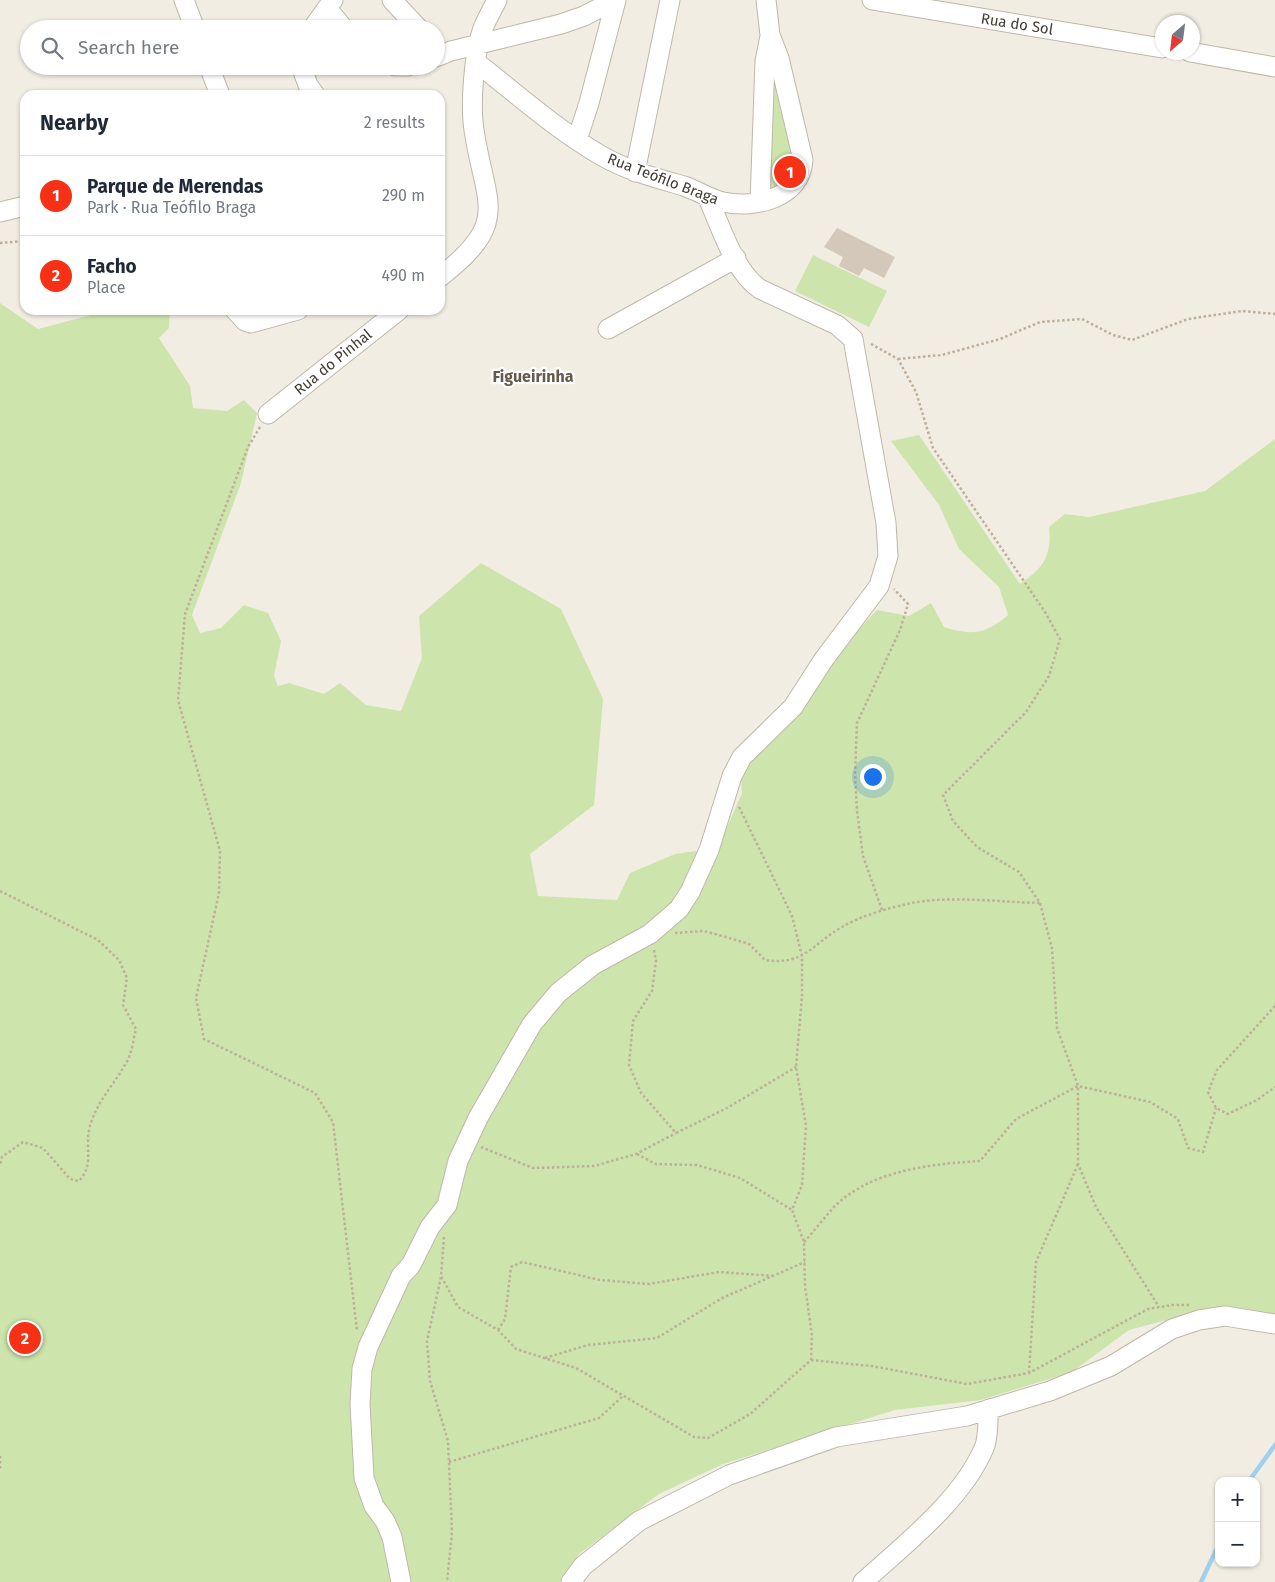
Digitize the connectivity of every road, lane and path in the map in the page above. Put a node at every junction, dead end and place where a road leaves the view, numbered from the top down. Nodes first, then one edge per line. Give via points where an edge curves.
1 (184, 0) edge
2 (392, 0) edge
3 (497, 0) edge
4 (615, 0) edge
5 (670, 0) edge
6 (766, 0) edge
7 (872, 0) edge
8 (330, 4) edge
9 (192, 20) edge
10 (318, 20) edge
11 (339, 20) edge
12 (411, 20) edge
13 (770, 35) junction
14 (445, 45) edge
15 (1155, 47) edge
16 (455, 50) junction
17 (445, 54) edge
18 (478, 54) junction
19 (1200, 54) edge
20 (1275, 66) edge
21 (212, 75) edge
22 (303, 75) edge
23 (218, 90) edge
24 (307, 90) edge
25 (577, 140) junction
26 (635, 172) junction
27 (707, 196) junction
28 (760, 202) junction
29 (20, 207) edge
30 (0, 212) edge
31 (20, 241) edge
32 (0, 243) edge
33 (736, 258) junction
34 (445, 273) edge
35 (1275, 314) edge
36 (240, 315) edge
37 (280, 315) edge
38 (393, 315) edge
39 (608, 329) dead end
40 (853, 339) junction
41 (898, 359) junction
42 (268, 414) joint
43 (883, 576) junction
44 (729, 786) junction
45 (0, 891) edge
46 (1040, 903) junction
47 (882, 910) junction
48 (655, 930) junction
49 (802, 956) junction
50 (1275, 1006) edge
51 (796, 1067) junction
52 (1078, 1086) junction
53 (1275, 1087) edge
54 (1216, 1108) junction
55 (676, 1133) junction
56 (467, 1141) junction
57 (636, 1154) junction
58 (1078, 1164) junction
59 (0, 1166) edge
60 (792, 1210) junction
61 (445, 1231) dead end
62 (804, 1242) junction
63 (805, 1262) junction
64 (441, 1276) junction
65 (774, 1276) junction
66 (1200, 1306) dead end
67 (1159, 1307) junction
68 (1275, 1324) edge
69 (498, 1330) junction
70 (358, 1339) dead end
71 (545, 1358) junction
72 (811, 1360) junction
73 (1029, 1373) junction
74 (622, 1396) junction
75 (989, 1409) junction
76 (0, 1456) edge
77 (449, 1462) junction
78 (0, 1471) edge
79 (401, 1582) edge
80 (447, 1582) edge
81 (570, 1582) edge
82 (863, 1582) edge

1 - 9 street
2 - 12 street
3 - 18 street via 484,26
4 - 18 street via 584,16
4 - 25 street
5 - 26 street
6 - 13 street, Rua Teófilo Braga
7 - 15 street, Rua do Sol
8 - 10 street
8 - 11 street
13 - 28 street, Rua Teófilo Braga via 765,61
13 - 28 street, Rua Teófilo Braga via 779,58 803,166 794,186 776,198
14 - 16 street
16 - 17 street
16 - 18 street
18 - 25 street, Rua Teófilo Braga
18 - 34 street via 473,119 489,207 486,223 473,250
19 - 20 street
21 - 23 street
22 - 24 street
25 - 26 street, Rua Teófilo Braga
26 - 27 street, Rua Teófilo Braga via 688,187
27 - 28 street, Rua Teófilo Braga via 736,204
27 - 33 street
29 - 30 street
31 - 32 path
33 - 39 street
33 - 40 street via 744,276 754,285 837,325
35 - 41 path via 1242,310 1188,319 1132,340 1113,335 1082,319 1040,322 1000,339 942,355
36 - 37 street via 251,323
38 - 42 street, Rua do Pinhal
40 - 41 path via 870,343
40 - 43 street via 886,523 888,556
41 - 46 path via 916,392 933,448 1060,639 1049,676 1026,712 943,795 953,821 977,847 1018,872
42 - 70 path via 248,447 185,614 178,700 220,851 219,894 196,998 204,1039 315,1093 333,1122
43 - 44 street via 874,595 838,639 793,707 742,757
43 - 47 path via 908,604 900,630 857,723 855,774 863,856
44 - 48 street via 700,871 679,909
44 - 49 path via 792,916
45 - 59 path via 98,940 119,960 127,978 123,1005 136,1029 128,1061 101,1098 89,1128 86,1174 79,1181 70,1179 43,1148 22,1142 2,1157
46 - 47 path via 957,900 909,903
46 - 52 path via 1052,948 1057,1028
47 - 49 path via 842,927
48 - 49 path via 672,933 704,931 749,944 765,960 793,961
48 - 55 path via 656,961 652,991 633,1021 629,1065 641,1093
48 - 56 street via 593,965 558,994 532,1024 512,1055
49 - 51 path
50 - 54 path via 1217,1070 1208,1092
51 - 55 path via 727,1108
51 - 60 path via 806,1126 802,1185
52 - 54 path via 1150,1102 1178,1119 1188,1148 1203,1152
52 - 58 path
52 - 62 path via 1016,1119 980,1161 942,1163 877,1178 835,1206
53 - 54 path via 1228,1114
55 - 57 path
56 - 57 path via 533,1168 594,1166
56 - 79 street via 447,1205 430,1227 411,1265 400,1276 368,1347 362,1369 360,1404 364,1478 374,1506 392,1537
57 - 60 path via 656,1164 697,1165 740,1178
58 - 67 path via 1096,1207
58 - 73 path via 1036,1262
60 - 62 path
61 - 64 path
62 - 63 path
63 - 65 path
63 - 72 path
64 - 69 path via 458,1307
64 - 77 path via 427,1342 430,1381 448,1440
65 - 69 path via 719,1272 649,1284 600,1280 522,1262 511,1268 504,1319
65 - 71 path via 722,1298 658,1338 588,1345
66 - 67 path via 1172,1304
67 - 73 path via 1148,1309
68 - 75 street via 1225,1316 1199,1320 1172,1329 1111,1366 1050,1391
69 - 71 path via 516,1349
71 - 74 path via 576,1368
72 - 73 path via 872,1366 967,1384
72 - 74 path via 750,1414 708,1438 694,1437
74 - 77 path via 598,1418
75 - 81 street via 967,1416 836,1437 729,1474 639,1521 582,1566
75 - 82 street via 985,1446 976,1464 930,1523
76 - 78 path
77 - 80 path via 452,1532

